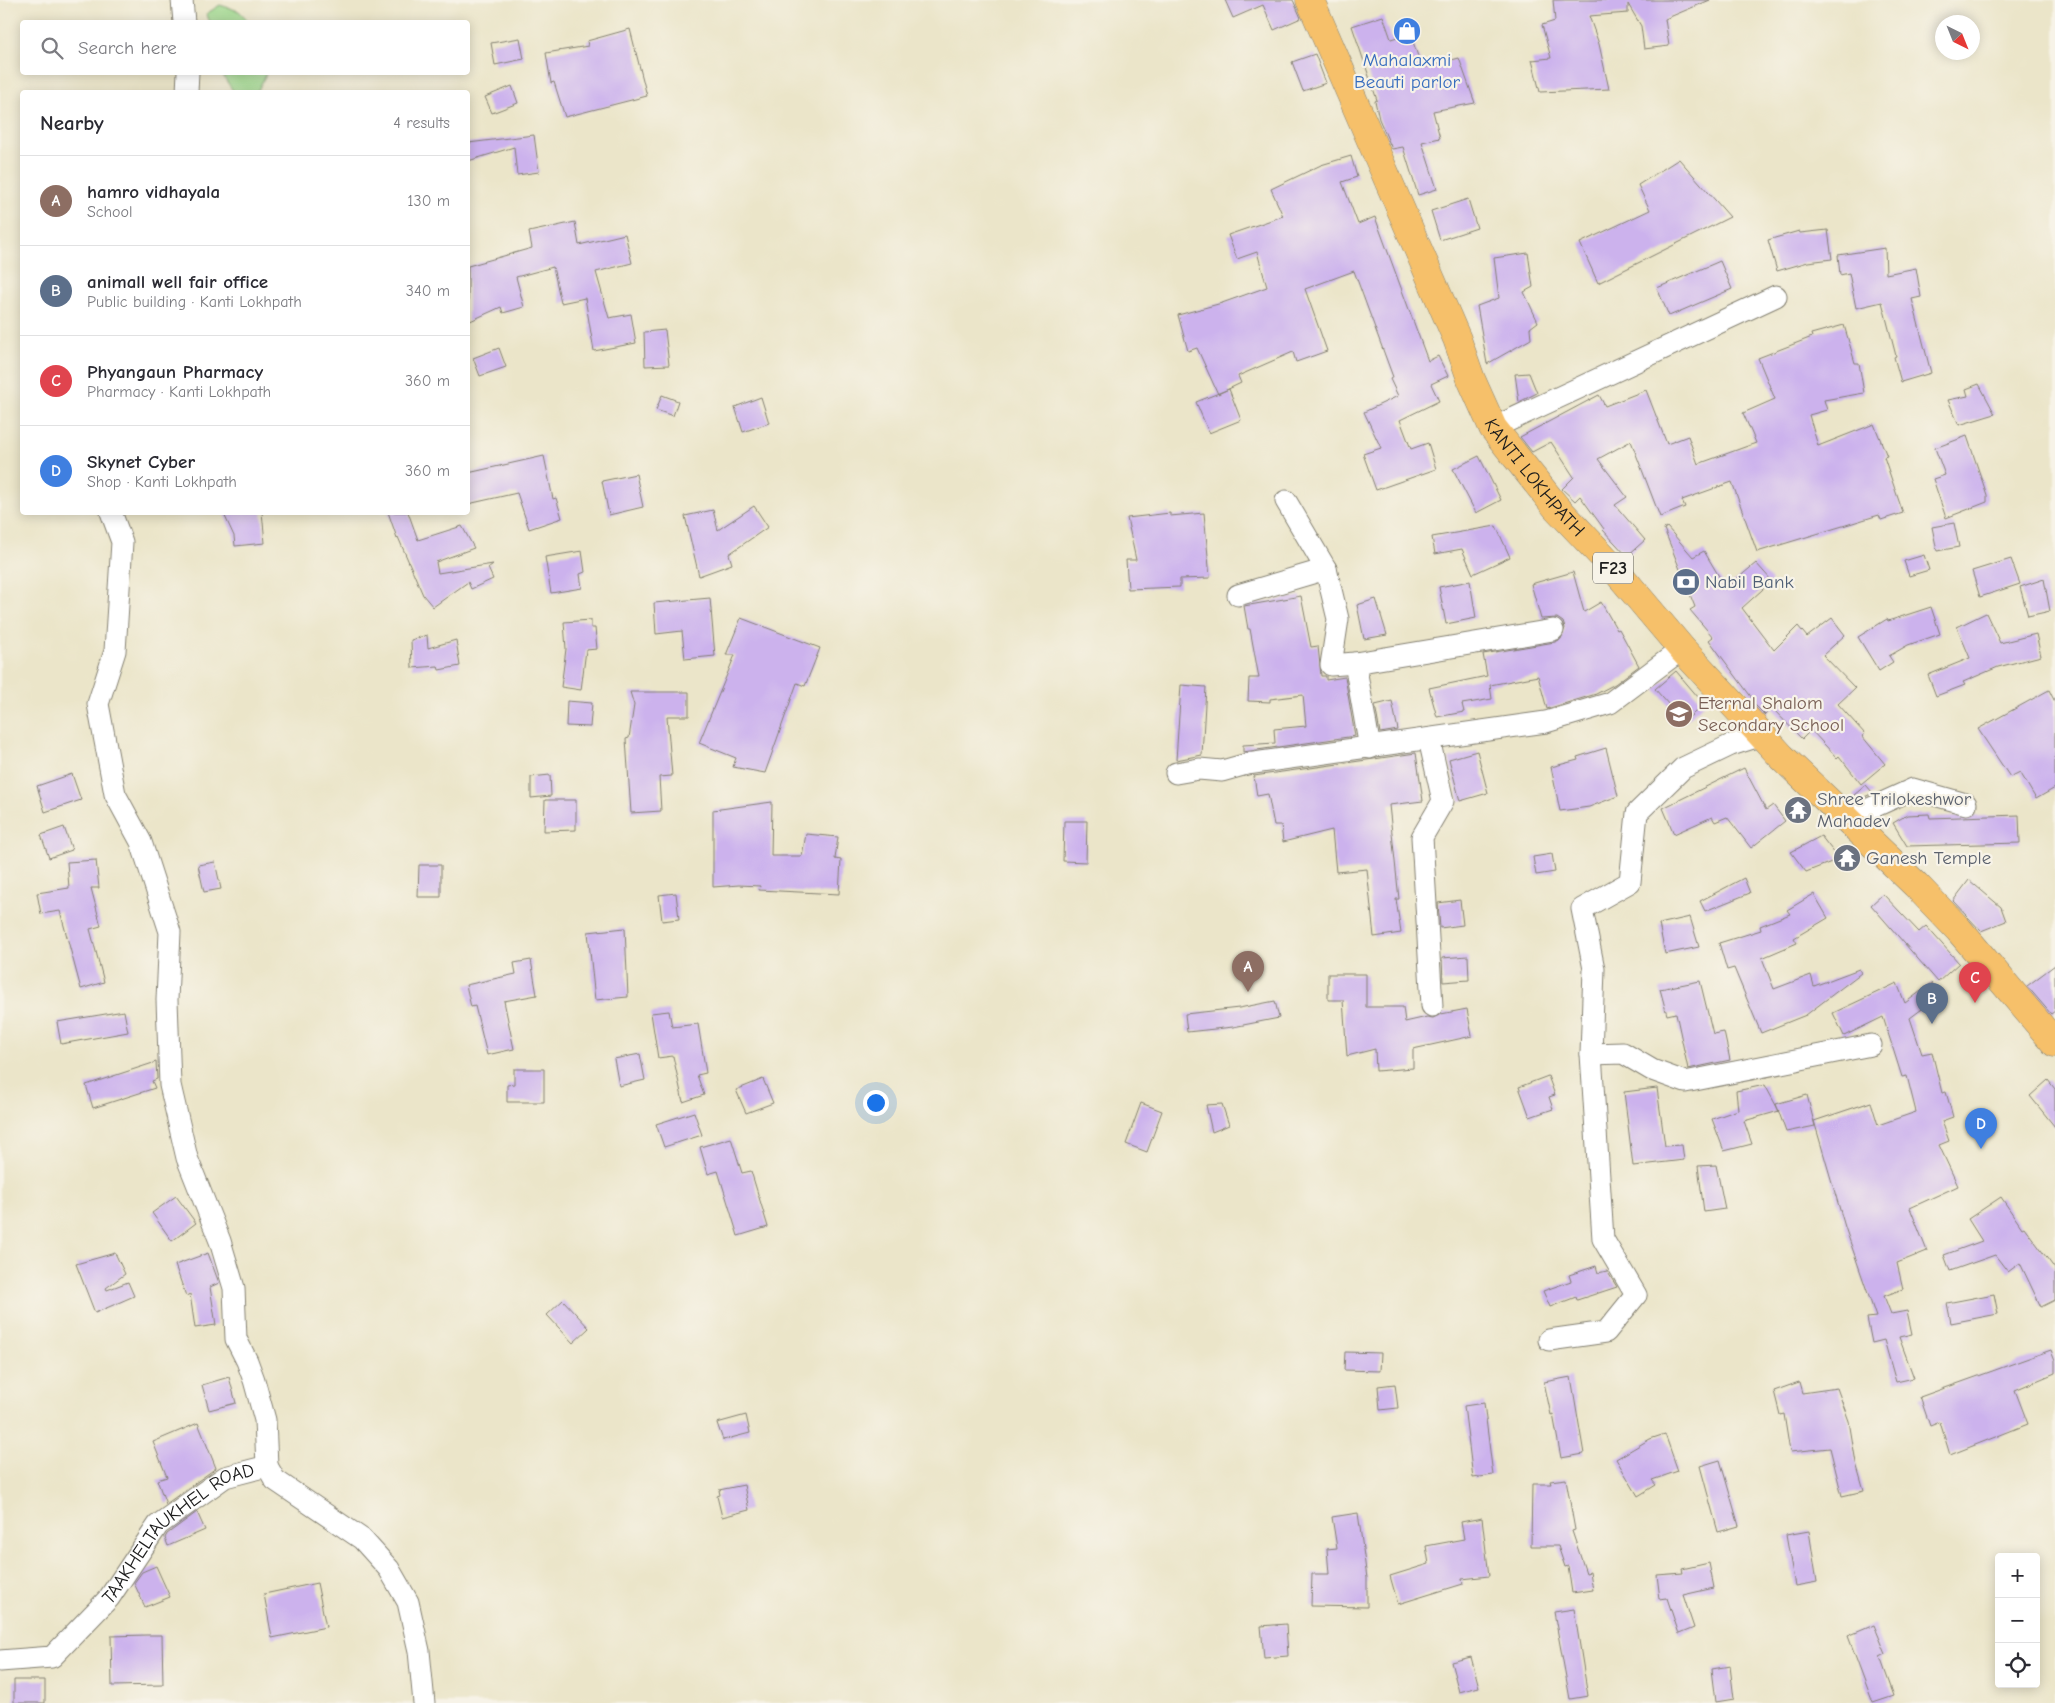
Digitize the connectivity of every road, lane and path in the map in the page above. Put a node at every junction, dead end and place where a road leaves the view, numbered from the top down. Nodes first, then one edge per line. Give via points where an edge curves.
1 (182, 0) edge
2 (1310, 0) edge
3 (184, 20) edge
4 (188, 75) edge
5 (187, 90) edge
6 (1776, 296) dead end
7 (1493, 428) junction
8 (1286, 501) dead end
9 (112, 515) edge
10 (1326, 568) junction
11 (1238, 595) dead end
12 (1553, 630) dead end
13 (1682, 649) junction
14 (1355, 663) junction
15 (1762, 735) junction
16 (1429, 739) junction
17 (1370, 748) junction
18 (1176, 773) dead end
19 (1966, 804) dead end
20 (1847, 819) junction
21 (1432, 1006) dead end
22 (2055, 1043) edge
23 (1871, 1045) dead end
24 (1591, 1054) junction
25 (1549, 1340) dead end
26 (267, 1466) junction
27 (0, 1660) edge
28 (424, 1703) edge

1 - 3 street
2 - 7 main road, KANTI LOKHPATH / F23
4 - 5 street
6 - 7 street
7 - 13 main road, KANTI LOKHPATH / F23 via 1556,507 1612,566
8 - 10 street
9 - 26 street, TAAKHELTAUKHEL ROAD via 122,542 115,650 98,704 115,794 141,842 170,932 166,1000 170,1085 187,1158 220,1241 234,1288 236,1339 254,1380 265,1420
10 - 11 street
10 - 14 street via 1338,619 1332,665
12 - 14 street
13 - 15 main road, KANTI LOKHPATH / F23
13 - 16 street via 1610,703 1546,722
14 - 17 street
15 - 20 main road, KANTI LOKHPATH / F23
15 - 24 street via 1731,745 1683,768 1637,813 1630,882 1582,909 1594,969
16 - 17 street
16 - 21 street via 1443,801 1422,837
17 - 18 street via 1247,764 1222,771
19 - 20 street via 1913,789
20 - 22 main road, KANTI LOKHPATH / F23 via 1959,930
23 - 24 street via 1685,1082 1652,1070 1623,1053
24 - 25 street via 1603,1238 1636,1295 1606,1332
26 - 27 street, TAAKHELTAUKHEL ROAD via 225,1477 158,1525 109,1598 52,1657
26 - 28 street via 275,1480 362,1539 389,1569 408,1602 420,1651

